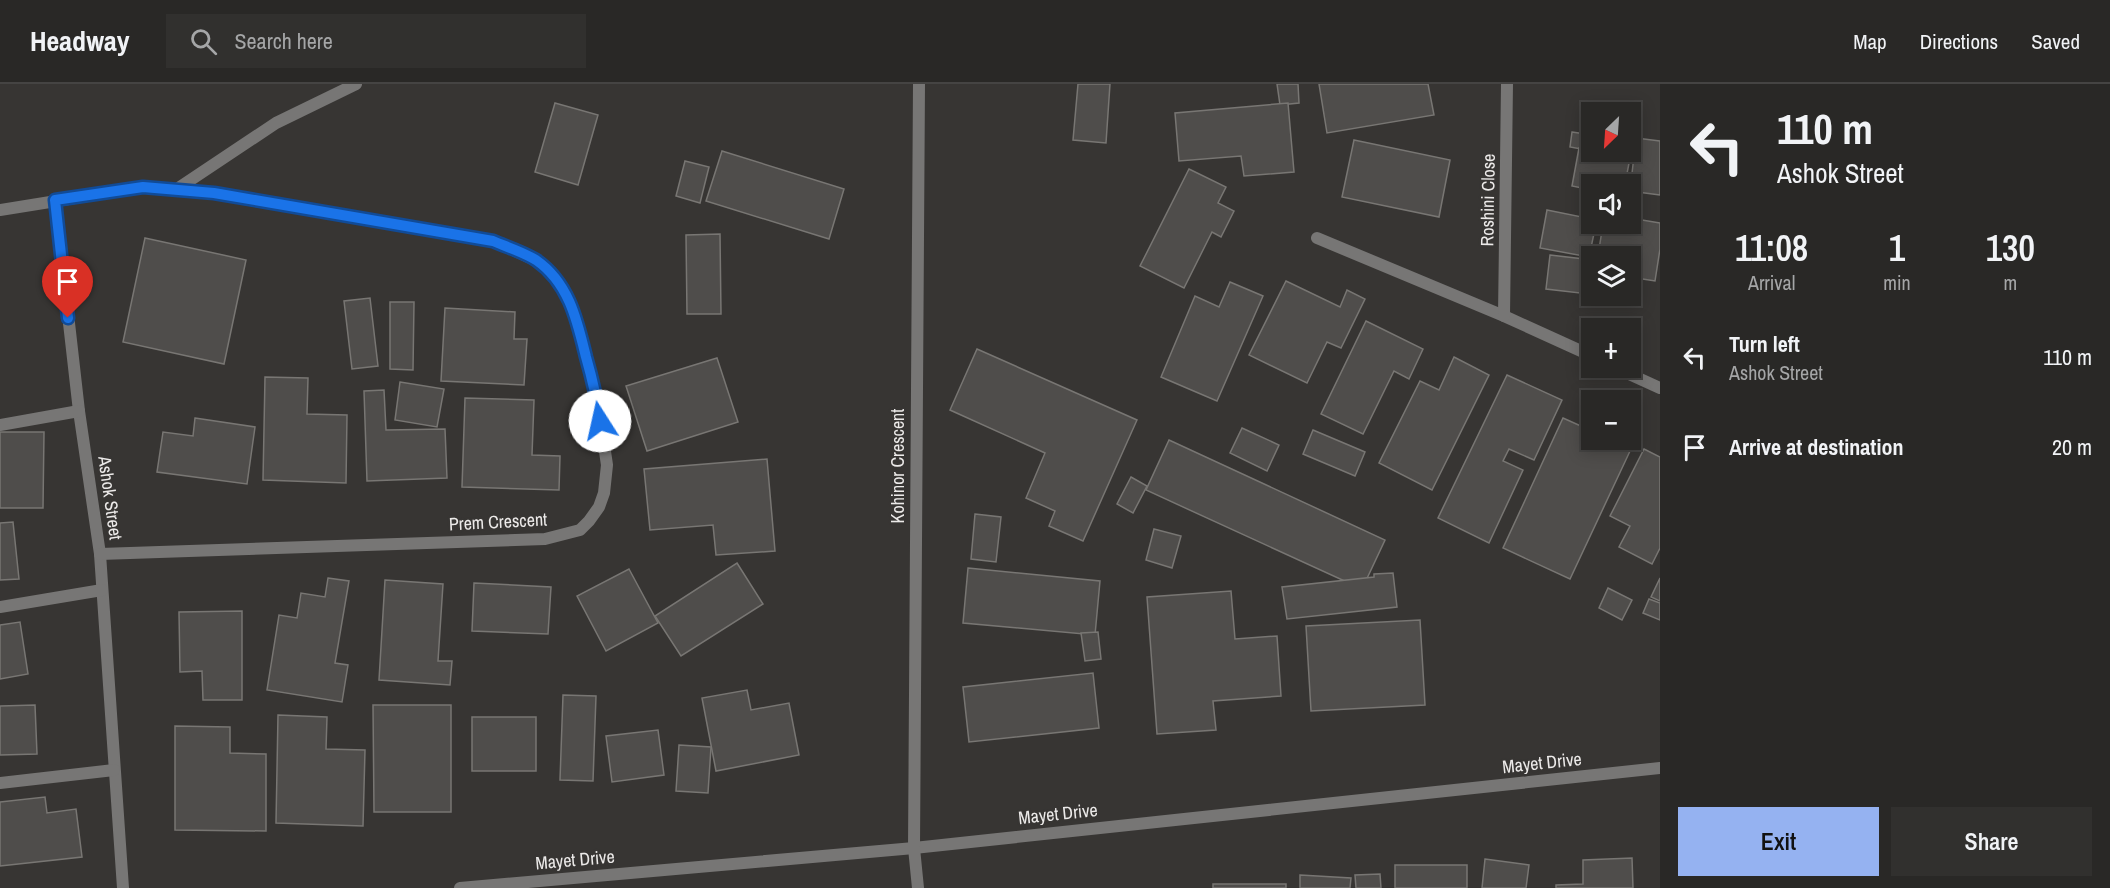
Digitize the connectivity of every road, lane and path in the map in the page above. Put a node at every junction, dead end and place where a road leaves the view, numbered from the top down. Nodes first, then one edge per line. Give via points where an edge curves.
1 (356, 84) edge
2 (919, 84) edge
3 (1507, 84) edge
4 (177, 189) junction
5 (55, 200) junction
6 (0, 210) edge
7 (1317, 238) dead end
8 (1504, 316) junction
9 (1581, 351) edge
10 (1638, 378) edge
11 (1660, 388) edge
12 (79, 411) junction
13 (0, 425) edge
14 (99, 554) junction
15 (102, 590) junction
16 (0, 607) edge
17 (1660, 768) edge
18 (114, 770) junction
19 (0, 783) edge
20 (914, 848) junction
21 (123, 888) edge
22 (460, 888) edge
23 (918, 888) edge

1 - 4 street via 276,123
2 - 20 street, Kohinor Crescent
3 - 8 street, Roshini Close
4 - 5 street, Prem Crescent via 143,187
4 - 14 street, Prem Crescent via 493,241 535,260 554,276 576,314 597,398 606,465 604,494 599,507 580,530 545,539
5 - 6 street, Prem Crescent
5 - 12 street, Ashok Street
7 - 8 street
8 - 9 street
10 - 11 street
12 - 13 street
12 - 14 street, Ashok Street
14 - 15 street, Ashok Street
15 - 16 street
15 - 18 street, Ashok Street
17 - 20 street, Mayet Drive
18 - 19 street
18 - 21 street, Ashok Street
20 - 22 street, Mayet Drive
20 - 23 street, Kohinor Crescent

